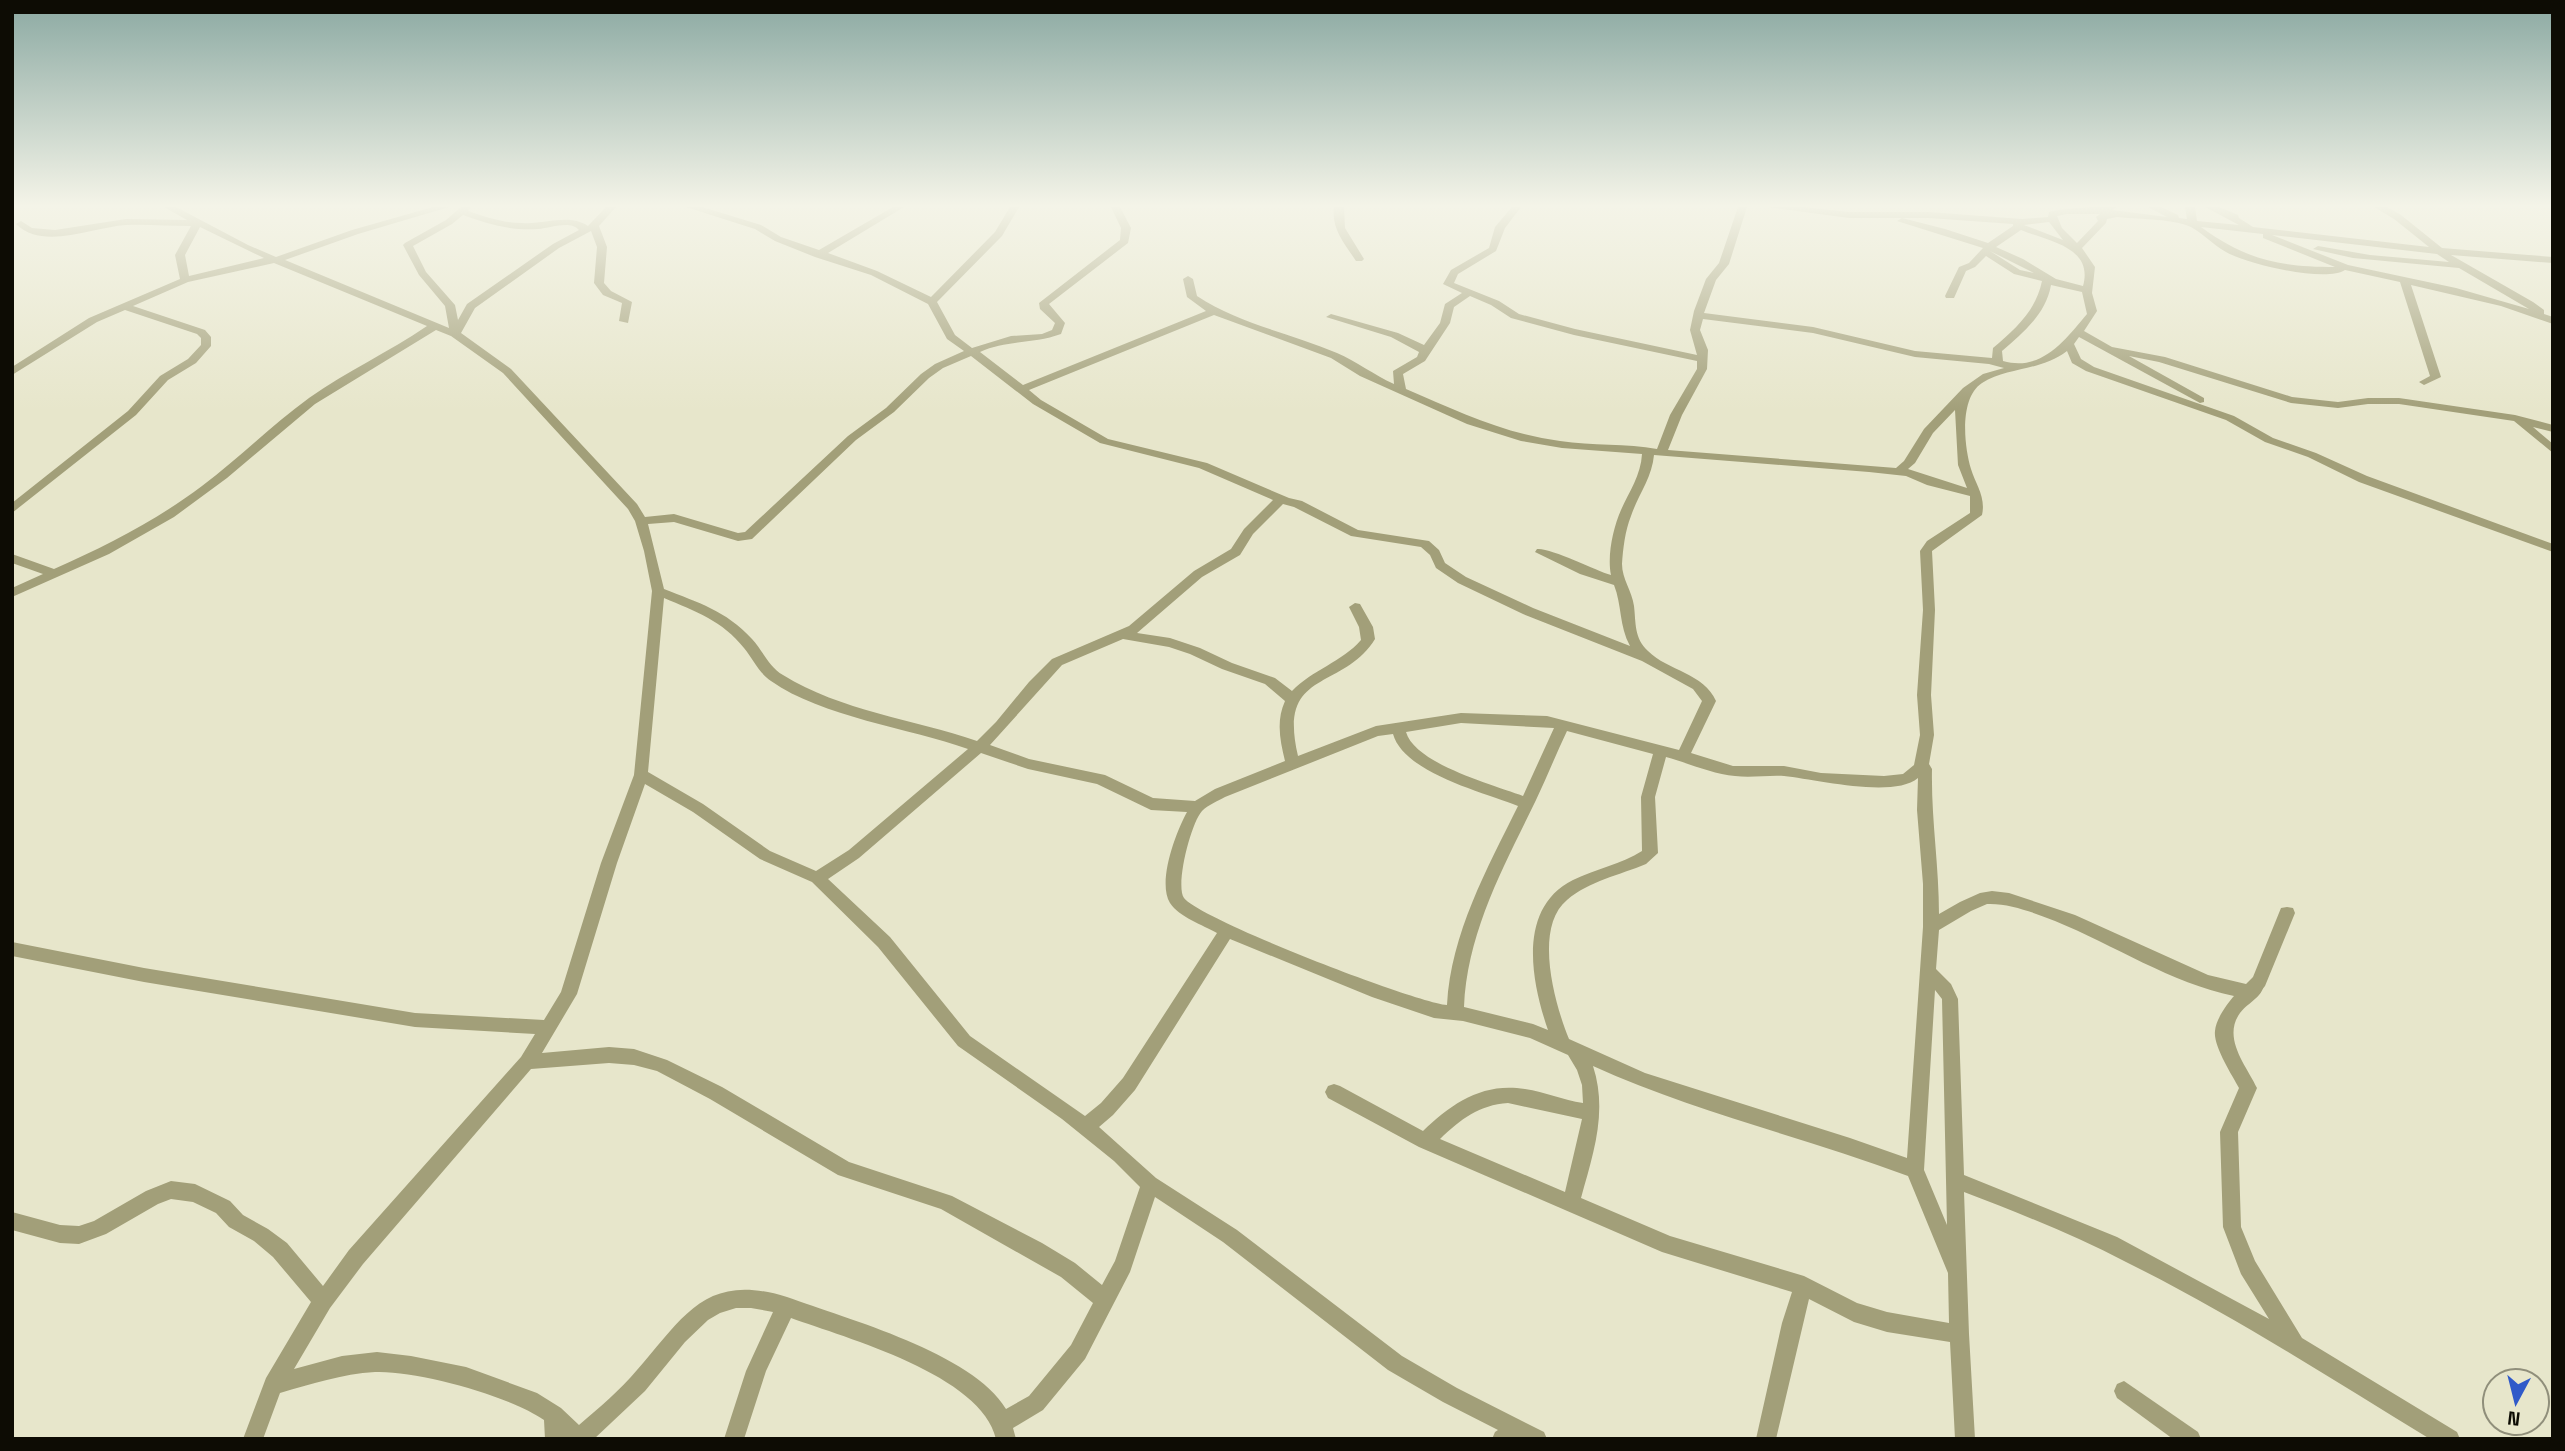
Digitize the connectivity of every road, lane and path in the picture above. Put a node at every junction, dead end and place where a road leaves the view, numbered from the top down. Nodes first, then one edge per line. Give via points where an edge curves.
1 (184, 275) edge
2 (207, 275) edge
3 (315, 275) edge
4 (423, 275) edge
5 (515, 275) edge
6 (598, 275) edge
7 (877, 275) edge
8 (956, 275) edge
9 (1081, 275) edge
10 (1454, 275) edge
11 (1716, 275) edge
12 (1959, 275) edge
13 (2029, 275) edge
14 (2091, 275) edge
15 (2381, 275) edge
16 (2479, 275) edge
17 (1188, 279) dead end
18 (2404, 279) junction
19 (185, 281) junction
20 (2051, 282) junction
21 (2087, 290) junction
22 (1467, 294) junction
23 (1950, 296) dead end
24 (932, 302) junction
25 (123, 306) junction
26 (1214, 312) junction
27 (1699, 315) junction
28 (2551, 316) edge
29 (1331, 317) dead end
30 (624, 321) dead end
31 (434, 326) junction
32 (455, 334) junction
33 (2074, 339) junction
34 (2105, 349) junction
35 (971, 351) junction
36 (1425, 351) junction
37 (1703, 359) junction
38 (2046, 360) junction
39 (2076, 361) junction
40 (1998, 363) junction
41 (2016, 368) junction
42 (12, 372) edge
43 (2424, 383) dead end
44 (1401, 389) junction
45 (1021, 390) junction
46 (1963, 396) junction
47 (2230, 418) junction
48 (2515, 418) junction
49 (2553, 429) edge
50 (1648, 450) junction
51 (2553, 450) edge
52 (1662, 451) junction
53 (1898, 471) junction
54 (1974, 492) junction
55 (1284, 499) junction
56 (12, 509) edge
57 (641, 521) junction
58 (2553, 548) edge
59 (1541, 552) dead end
60 (12, 558) edge
61 (55, 574) junction
62 (1620, 582) junction
63 (658, 592) junction
64 (12, 593) edge
65 (1355, 607) dead end
66 (1125, 635) junction
67 (1644, 657) junction
68 (1291, 698) junction
69 (1563, 725) junction
70 (1398, 727) junction
71 (979, 747) junction
72 (1661, 750) junction
73 (1683, 755) junction
74 (1293, 765) junction
75 (1921, 766) junction
76 (641, 775) junction
77 (1527, 803) junction
78 (1178, 807) junction
79 (1197, 807) junction
80 (1189, 821) junction
81 (817, 878) junction
82 (2287, 912) dead end
83 (1931, 928) junction
84 (1227, 931) junction
85 (12, 949) edge
86 (1928, 971) junction
87 (2253, 991) junction
88 (1455, 1013) junction
89 (546, 1027) junction
90 (1567, 1045) junction
91 (527, 1062) junction
92 (1334, 1092) dead end
93 (1592, 1112) junction
94 (1084, 1127) junction
95 (1425, 1141) junction
96 (1915, 1170) junction
97 (1955, 1180) junction
98 (1150, 1184) junction
99 (1571, 1202) junction
100 (12, 1221) edge
101 (1958, 1275) junction
102 (1804, 1286) junction
103 (323, 1301) junction
104 (1106, 1301) junction
105 (787, 1307) junction
106 (1959, 1335) junction
107 (2295, 1344) junction
108 (273, 1385) junction
109 (2124, 1391) dead end
110 (554, 1415) junction
111 (1004, 1431) edge
112 (1532, 1436) edge
113 (253, 1439) edge
114 (555, 1439) edge
115 (578, 1439) edge
116 (734, 1439) edge
117 (1502, 1439) edge
118 (1766, 1439) edge
119 (1965, 1439) edge
120 (2191, 1439) edge
121 (2450, 1439) edge

1 - 19 street
2 - 19 street
3 - 31 street
4 - 32 street via 450,305
5 - 32 street via 471,306
6 - 30 street via 607,293 627,302
7 - 24 street
8 - 24 street
9 - 35 street via 1044,303 1059,323 1057,332
10 - 22 street via 1447,282
11 - 27 street
12 - 23 street
13 - 20 street
14 - 21 street
15 - 18 street
16 - 28 street
17 - 26 street via 1192,297
18 - 28 street
18 - 43 street via 2436,377
19 - 25 street
20 - 21 street
20 - 40 street via 2028,323 1997,350
21 - 33 street via 2094,310
22 - 36 street via 1449,306 1445,323
22 - 37 street via 1515,316
24 - 35 street via 951,337
25 - 42 street
25 - 56 street via 201,332 206,346 164,379 132,413
26 - 44 street via 1335,355 1364,374
26 - 45 street
27 - 37 street via 1695,330
27 - 40 street via 1813,330 1915,354
29 - 36 street via 1407,340
31 - 32 street
31 - 61 street via 319,396 204,490 139,535
32 - 57 street via 507,371
33 - 34 street
33 - 38 street
33 - 39 street
34 - 47 street
34 - 48 street via 2161,359 2291,400 2338,405 2399,401
35 - 45 street
35 - 57 street via 925,376 748,536 674,518
36 - 44 street via 1421,359 1397,373
37 - 52 street
38 - 39 street
38 - 41 street
39 - 47 street
40 - 41 street
41 - 46 street via 1984,379
44 - 50 street via 1471,422 1521,438
45 - 55 street via 1111,444 1203,465
46 - 53 street via 1928,431 1909,463
46 - 54 street via 1964,466
47 - 58 street via 2269,440 2363,479
48 - 49 street
48 - 51 street
50 - 52 street
50 - 62 street via 1645,475 1622,525 1616,564
52 - 53 street
53 - 54 street
54 - 75 street via 1979,508 1976,515 1926,551 1927,735
55 - 66 street via 1255,524 1236,552 1198,574
55 - 67 street via 1355,533 1425,544 1440,565 1462,580
57 - 63 street
59 - 62 street
60 - 61 street
61 - 64 street
62 - 67 street via 1631,637
63 - 71 street via 703,608 731,625 765,667 789,686 835,705
63 - 76 street
65 - 68 street via 1366,627 1365,645 1308,681
66 - 68 street via 1195,651 1270,681
66 - 71 street via 1057,662
67 - 73 street via 1708,695
68 - 74 street via 1285,726
69 - 70 street via 1490,718
69 - 72 street
69 - 77 street
70 - 74 street via 1361,736
70 - 77 street via 1411,752
71 - 78 street via 1057,772 1091,776 1141,801
71 - 81 street via 854,854
72 - 73 street
72 - 90 street via 1648,797 1650,853 1564,892 1544,922 1541,936 1547,993 1553,1020
73 - 75 street via 1733,771 1784,771 1871,781 1907,779
74 - 79 street via 1220,793
75 - 83 street via 1925,769
76 - 81 street via 765,855
76 - 89 street via 569,994
77 - 88 street via 1462,954 1454,989
78 - 79 street
78 - 80 street
79 - 80 street
80 - 84 street via 1177,854 1176,900
81 - 94 street via 884,942 964,1041
82 - 87 street
83 - 86 street
83 - 87 street via 1968,905 1998,898 2060,915 2213,984
84 - 88 street via 1372,990 1434,1011
84 - 94 street via 1129,1084
85 - 89 street via 402,1019
86 - 96 street
86 - 97 street via 1950,999
87 - 107 street via 2232,1010 2223,1031 2248,1088 2229,1132 2232,1227 2248,1267
88 - 90 street via 1534,1031
89 - 91 street
90 - 93 street via 1587,1069
90 - 96 street via 1642,1080
91 - 103 street
91 - 104 street via 608,1055 661,1065 844,1169 945,1202 1068,1270
92 - 95 street
93 - 95 street via 1524,1097 1493,1096 1468,1104
93 - 99 street
94 - 98 street
95 - 99 street
96 - 101 street
97 - 101 street
97 - 107 street via 2158,1267
98 - 104 street
98 - 112 street via 1230,1236 1395,1363
99 - 102 street via 1669,1245
100 - 103 street via 79,1235 171,1190 195,1193 223,1207 280,1251
101 - 106 street
102 - 106 street via 1854,1312
102 - 118 street
103 - 108 street
104 - 111 street via 1078,1352 1037,1403
105 - 111 street via 935,1365 986,1400
105 - 115 street via 748,1298 728,1300 709,1309 686,1328 609,1414
105 - 116 street via 754,1370
106 - 119 street
107 - 121 street
108 - 110 street via 342,1366 400,1364 466,1377 537,1403
108 - 113 street
109 - 120 street
110 - 114 street
110 - 115 street
112 - 117 street

